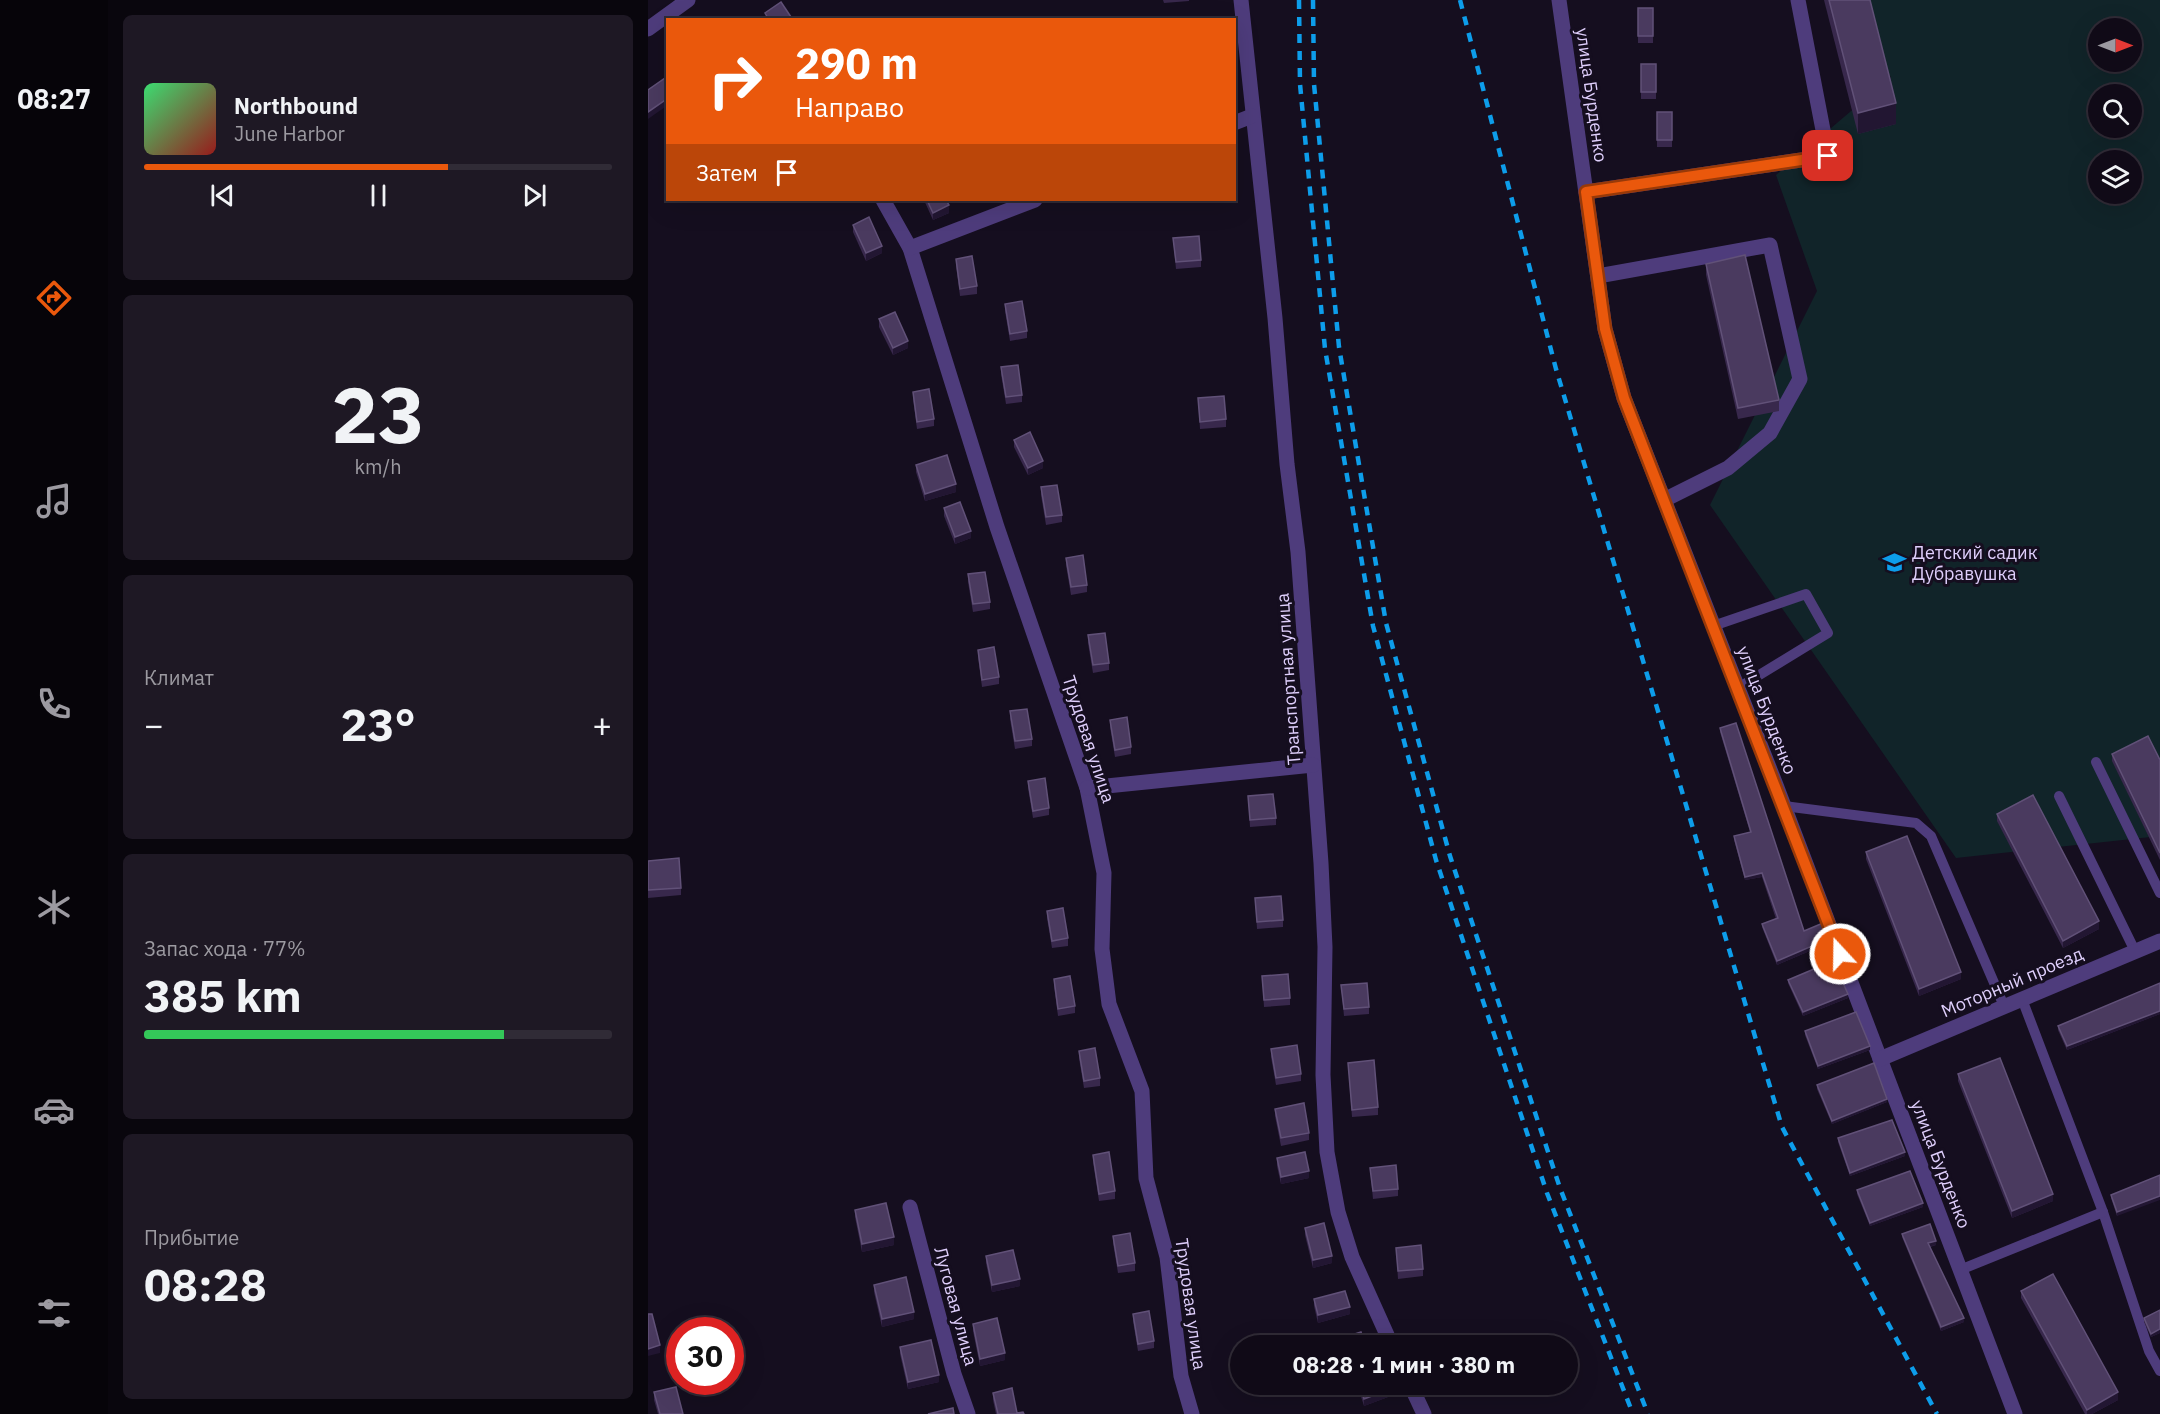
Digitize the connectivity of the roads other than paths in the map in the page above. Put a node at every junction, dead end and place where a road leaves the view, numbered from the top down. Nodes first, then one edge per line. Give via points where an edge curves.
1 (688, 0) edge
2 (1241, 0) edge
3 (1559, 0) edge
4 (1798, 0) edge
5 (648, 29) edge
6 (1252, 116) junction
7 (1236, 122) edge
8 (1586, 192) junction
9 (884, 201) edge
10 (1032, 201) edge
11 (910, 248) junction
12 (1598, 276) junction
13 (1664, 500) junction
14 (1713, 626) junction
15 (1738, 688) junction
16 (2096, 762) dead end
17 (1313, 765) junction
18 (1087, 788) junction
19 (2059, 796) dead end
20 (1784, 806) junction
21 (2160, 893) edge
22 (2160, 940) edge
23 (2135, 951) junction
24 (2022, 999) junction
25 (2004, 1006) junction
26 (1880, 1059) junction
27 (910, 1208) dead end
28 (2103, 1212) junction
29 (1960, 1270) junction
30 (1387, 1335) edge
31 (2160, 1371) edge
32 (1415, 1395) edge
33 (968, 1414) edge
34 (1192, 1414) edge
35 (1424, 1414) edge
36 (2015, 1414) edge

1 - 5 street
2 - 6 street, Транспортная улица
3 - 8 street, улица Бурденко
4 - 8 street via 1828,156
6 - 7 street
6 - 17 street, Транспортная улица via 1298,552
8 - 12 street, улица Бурденко
9 - 11 street, Трудовая улица
10 - 11 street
11 - 18 street, Трудовая улица via 996,527
12 - 13 street, улица Бурденко via 1605,329 1624,398
12 - 13 street via 1770,245 1800,379 1770,433 1728,468
13 - 14 street, улица Бурденко
14 - 15 street, улица Бурденко
14 - 15 lane via 1806,594 1828,633
15 - 20 street, улица Бурденко
16 - 21 lane
17 - 18 street
17 - 30 street, Транспортная улица via 1325,947 1323,1075 1327,1152 1338,1212 1352,1257
18 - 34 street, Трудовая улица via 1104,873 1102,949 1109,1004 1142,1091 1146,1178 1167,1257 1181,1376
19 - 23 lane
20 - 25 lane via 1916,823 1931,836
20 - 26 street, улица Бурденко
22 - 23 street, Моторный проезд
23 - 24 street, Моторный проезд
24 - 25 street, Моторный проезд
24 - 28 lane
25 - 26 street, Моторный проезд
26 - 29 street, улица Бурденко
27 - 33 street, Луговая улица
28 - 29 lane
28 - 31 lane via 2149,1351
29 - 36 street, улица Бурденко
32 - 35 street

